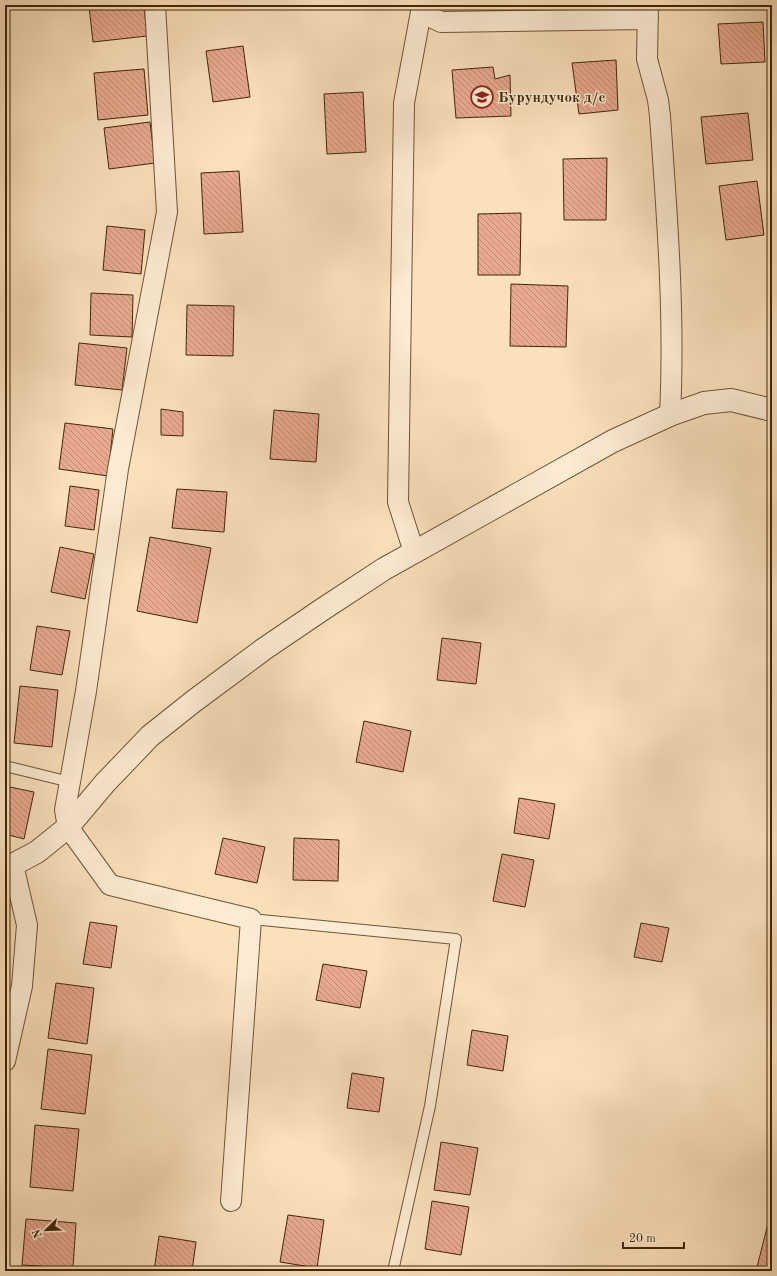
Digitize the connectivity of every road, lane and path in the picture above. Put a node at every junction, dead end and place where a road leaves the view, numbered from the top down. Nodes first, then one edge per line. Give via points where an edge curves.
1 (155, 5) edge
2 (421, 8) edge
3 (648, 12) edge
4 (772, 410) edge
5 (670, 415) junction
6 (414, 552) junction
7 (5, 766) edge
8 (70, 782) junction
9 (68, 827) junction
10 (9, 867) edge
11 (251, 919) junction
12 (5, 1060) edge
13 (231, 1201) dead end
14 (393, 1271) edge

1 - 8 street via 167,212 118,469 86,691
2 - 3 street via 442,22
2 - 6 street via 404,103 398,494 398,502
3 - 5 street via 647,59 660,116 671,270
4 - 5 street via 730,400 704,403
5 - 6 street via 613,441
6 - 9 street via 384,568 323,609 194,701 150,736
7 - 8 lane
8 - 9 street via 65,810
9 - 10 street via 37,852
9 - 11 street via 110,885
10 - 12 street via 27,925 22,986
11 - 13 street
11 - 14 lane via 456,939 430,1106

